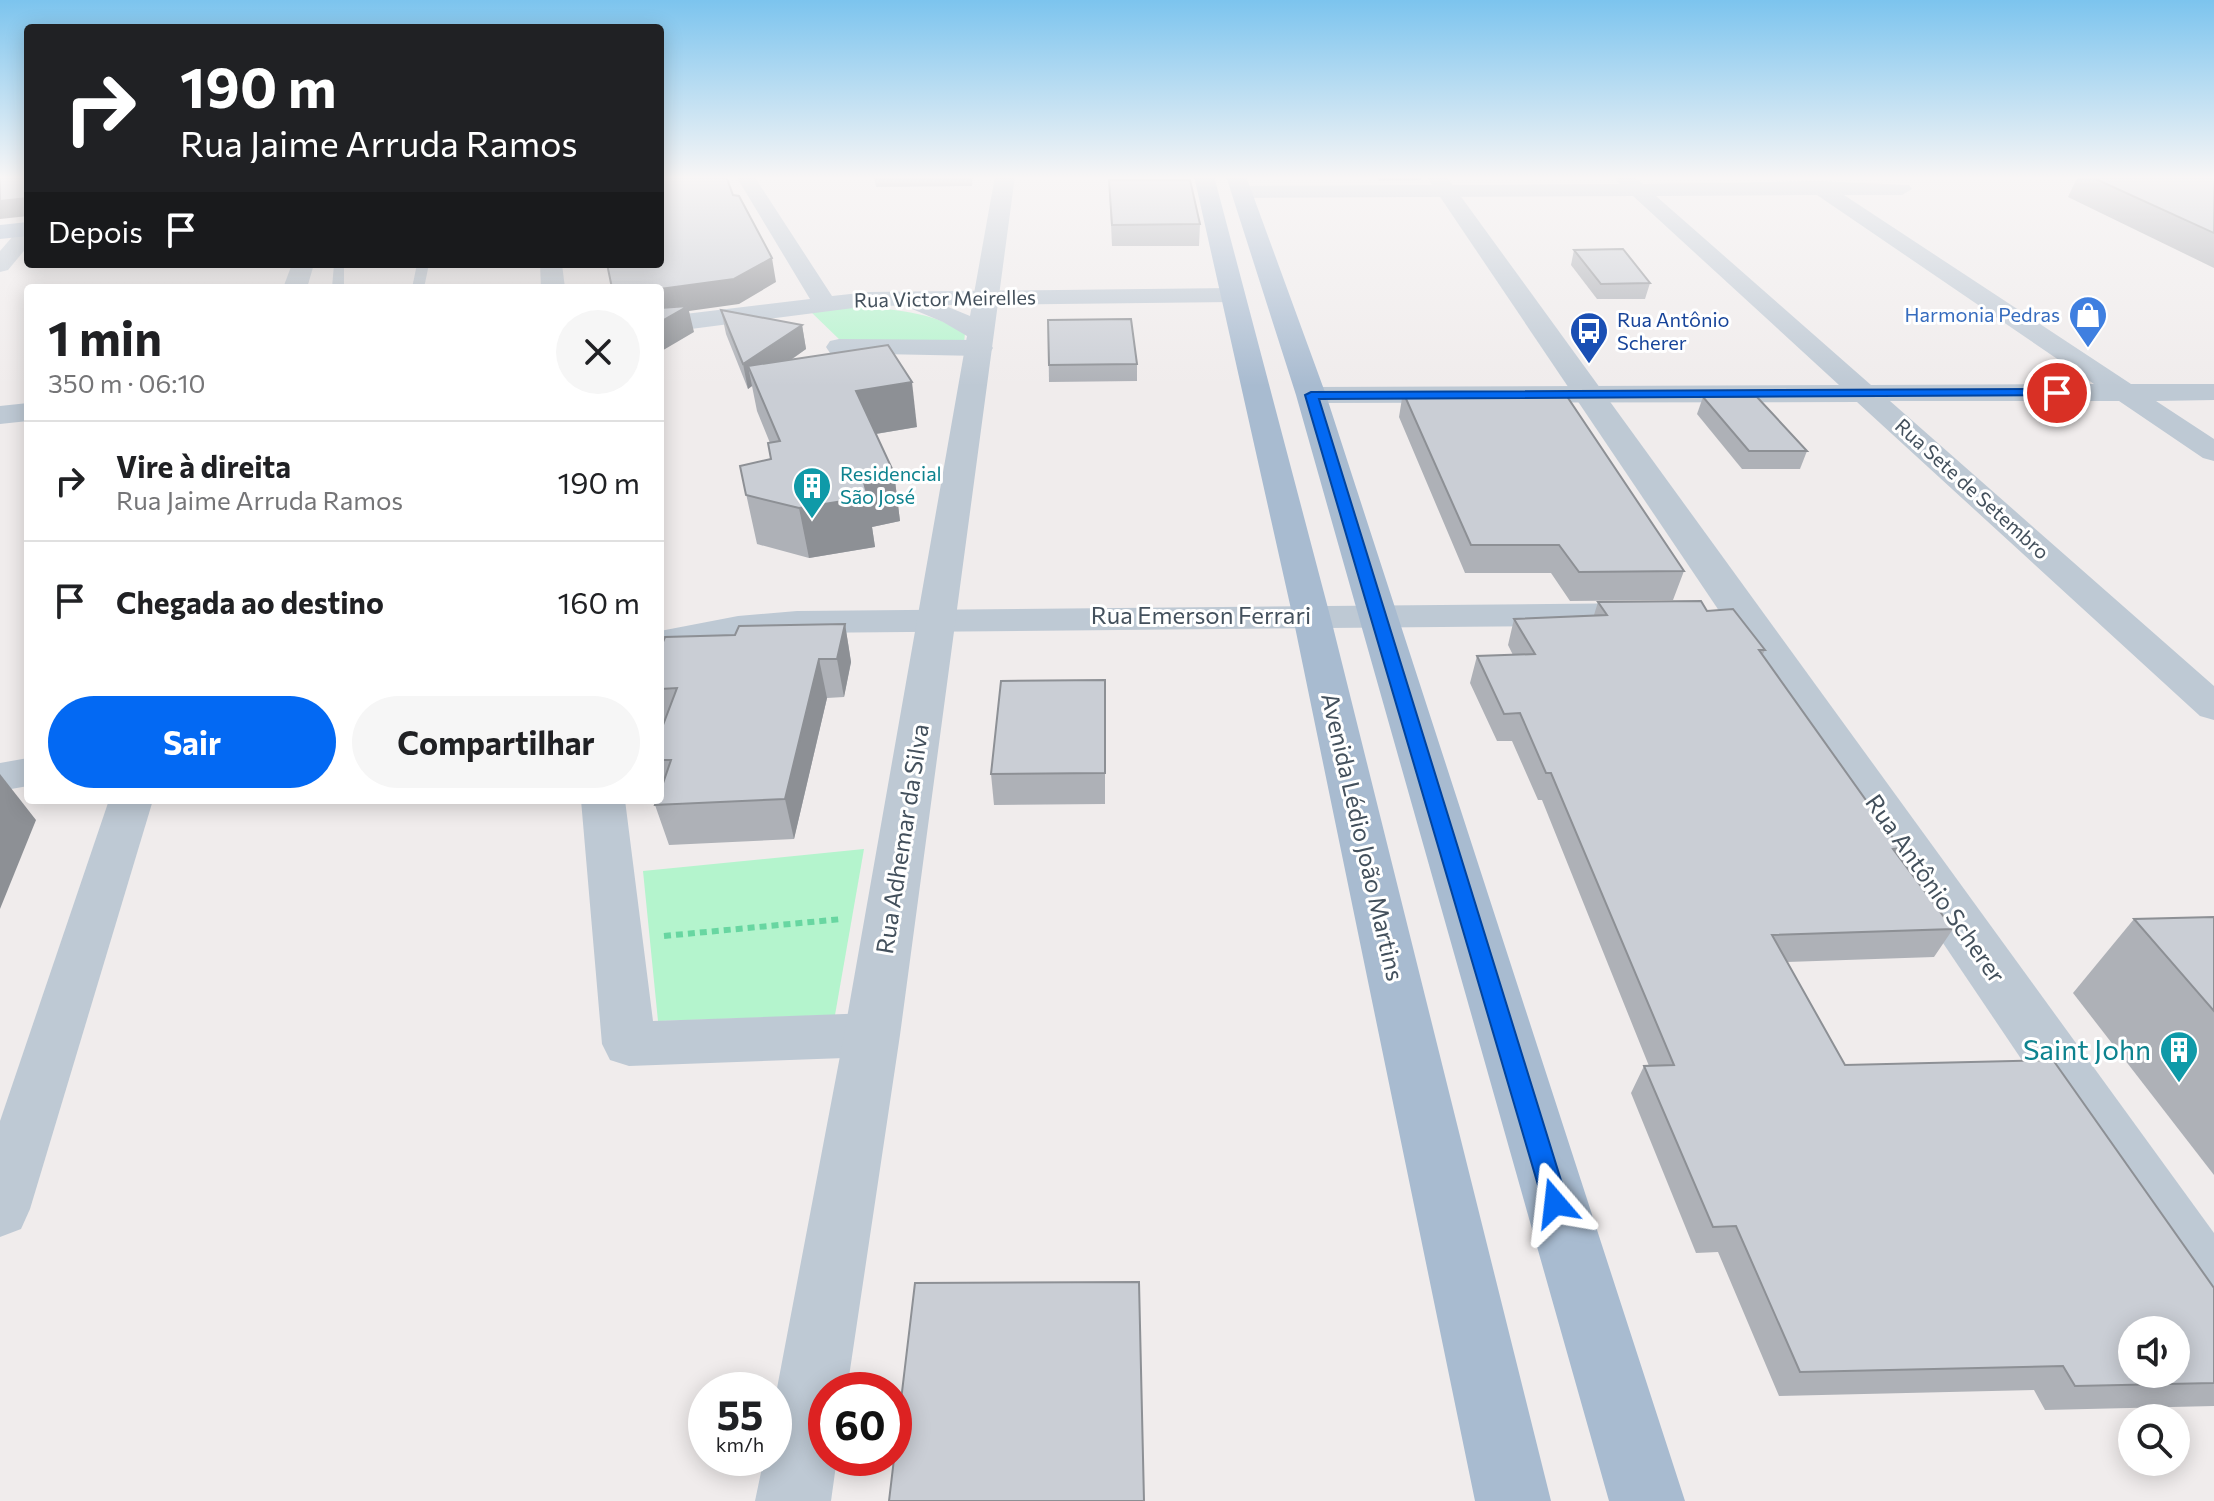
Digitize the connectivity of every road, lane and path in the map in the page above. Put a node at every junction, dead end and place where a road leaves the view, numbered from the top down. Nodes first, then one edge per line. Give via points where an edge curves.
1 (16, 246) edge
2 (789, 246) edge
3 (995, 246) edge
4 (1230, 246) edge
5 (1253, 246) edge
6 (1486, 246) edge
7 (1701, 246) edge
8 (1905, 246) edge
9 (0, 265) edge
10 (1232, 295) junction
11 (907, 298) junction
12 (988, 298) junction
13 (824, 302) junction
14 (664, 324) edge
15 (981, 341) junction
16 (839, 347) dead end
17 (2125, 392) junction
18 (2214, 392) edge
19 (1865, 393) junction
20 (1590, 394) junction
21 (1311, 395) junction
22 (24, 412) edge
23 (0, 415) edge
24 (2214, 452) edge
25 (1743, 613) junction
26 (1378, 615) junction
27 (1311, 616) junction
28 (937, 618) junction
29 (664, 641) edge
30 (2214, 707) edge
31 (24, 773) edge
32 (0, 777) edge
33 (130, 804) edge
34 (603, 804) edge
35 (847, 918) dead end
36 (656, 936) dead end
37 (872, 1035) junction
38 (0, 1209) edge
39 (2214, 1288) edge
40 (793, 1501) edge
41 (1513, 1501) edge
42 (1647, 1501) edge

1 - 9 street
2 - 13 street
3 - 12 street, Rua Adhemar da Silva
4 - 10 main road, Avenida Lédio João Martins
5 - 21 main road
6 - 20 street, Rua Antônio Scherer
7 - 19 street, Rua Sete de Setembro
8 - 17 street
10 - 12 street, Rua Victor Meirelles
10 - 27 main road, Avenida Lédio João Martins
11 - 12 street, Rua Victor Meirelles
11 - 13 street, Rua Victor Meirelles
11 - 15 street via 952,316
12 - 15 street, Rua Adhemar da Silva
13 - 14 street, Rua Victor Meirelles
15 - 16 street
15 - 28 street, Rua Adhemar da Silva
17 - 18 street
17 - 19 street
17 - 24 street
19 - 20 street
19 - 30 street, Rua Sete de Setembro
20 - 21 street
20 - 25 street, Rua Antônio Scherer
21 - 26 main road
22 - 23 street
25 - 26 street, Rua Emerson Ferrari
25 - 39 street, Rua Antônio Scherer
26 - 27 street, Rua Emerson Ferrari
26 - 42 main road
27 - 28 street, Rua Emerson Ferrari
27 - 41 main road, Avenida Lédio João Martins
28 - 29 street, Rua Emerson Ferrari via 766,624
28 - 37 street, Rua Adhemar da Silva
31 - 32 street
33 - 38 street
34 - 37 street via 629,1044
35 - 36 path
37 - 40 street, Rua Adhemar da Silva

